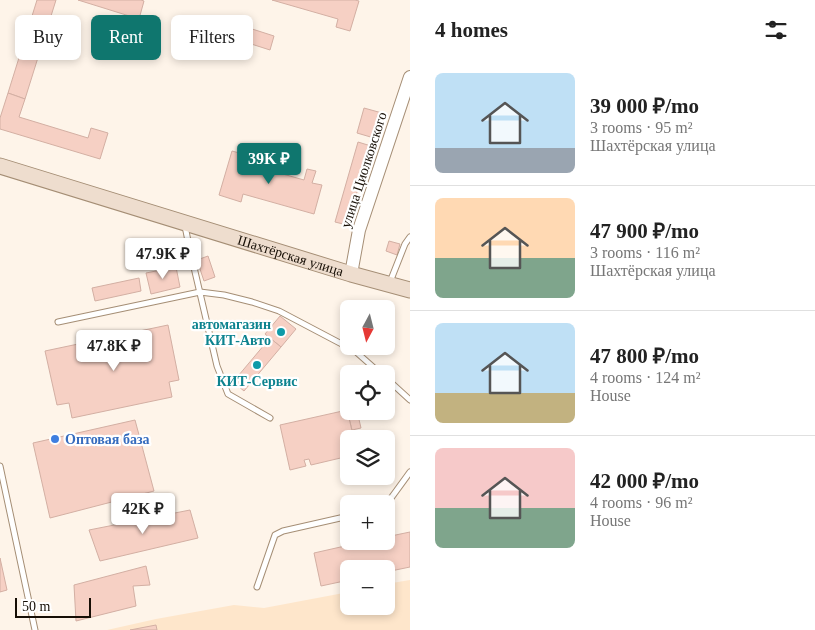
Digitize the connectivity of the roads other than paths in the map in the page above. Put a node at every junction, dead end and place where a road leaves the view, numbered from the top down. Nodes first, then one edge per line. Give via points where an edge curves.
1 (410, 77) edge
2 (0, 166) edge
3 (185, 223) junction
4 (410, 237) edge
5 (352, 274) junction
6 (389, 284) junction
7 (410, 290) edge
8 (200, 292) junction
9 (58, 322) dead end
10 (371, 365) edge
11 (395, 386) edge
12 (410, 400) edge
13 (270, 418) dead end
14 (0, 466) edge
15 (410, 472) edge
16 (393, 495) edge
17 (340, 518) edge
18 (257, 587) dead end
19 (35, 630) edge

1 - 5 street, улица Циолковского via 359,230
2 - 3 main road, Шахтёрская улица
3 - 5 main road, Шахтёрская улица
3 - 8 lane
4 - 6 lane via 404,244
5 - 6 main road, Шахтёрская улица
6 - 7 main road, Шахтёрская улица
8 - 9 lane
8 - 10 lane via 279,311 355,351
8 - 13 lane via 217,366 228,394
11 - 12 lane
14 - 19 lane
15 - 16 lane
17 - 18 lane via 275,536

